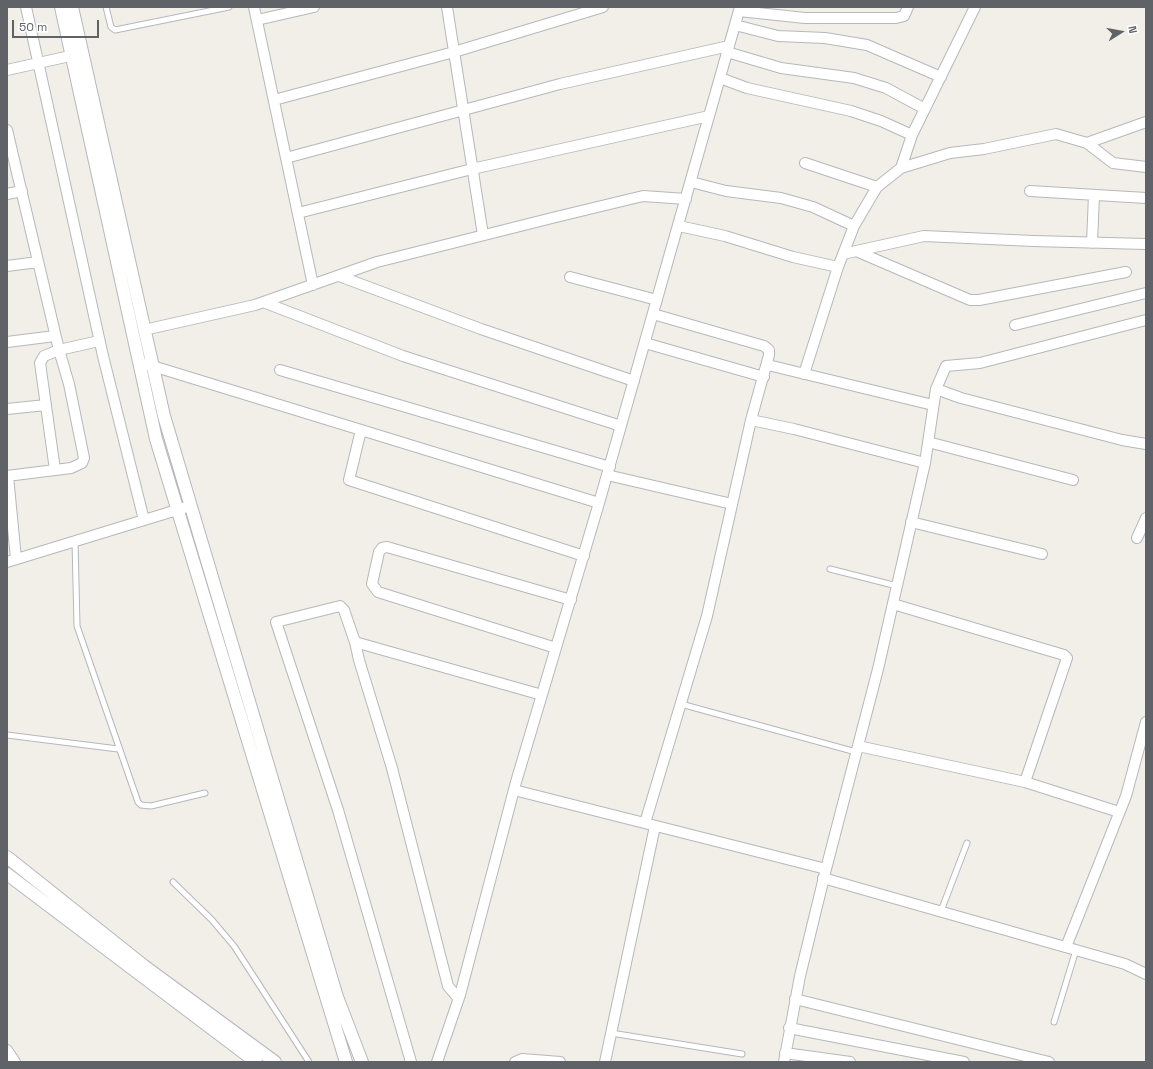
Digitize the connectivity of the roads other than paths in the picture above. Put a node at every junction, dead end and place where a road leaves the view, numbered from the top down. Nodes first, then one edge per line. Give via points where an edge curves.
1 (26, 7) edge
2 (61, 7) edge
3 (72, 7) edge
4 (106, 7) edge
5 (229, 7) edge
6 (254, 7) edge
7 (314, 7) edge
8 (447, 7) edge
9 (603, 7) edge
10 (908, 7) edge
11 (975, 7) edge
12 (740, 9) edge
13 (257, 20) junction
14 (735, 25) junction
15 (728, 49) junction
16 (454, 52) junction
17 (77, 54) junction
18 (38, 63) junction
19 (7, 70) edge
20 (941, 77) junction
21 (720, 78) junction
22 (274, 100) junction
23 (463, 109) junction
24 (925, 109) junction
25 (709, 116) junction
26 (1146, 122) edge
27 (7, 130) edge
28 (912, 134) junction
29 (1087, 144) junction
30 (286, 158) junction
31 (805, 163) dead end
32 (1146, 167) edge
33 (901, 168) junction
34 (472, 169) junction
35 (691, 182) junction
36 (877, 187) junction
37 (22, 191) junction
38 (1030, 191) dead end
39 (7, 194) edge
40 (1094, 195) junction
41 (686, 198) junction
42 (1146, 198) edge
43 (298, 213) junction
44 (679, 226) junction
45 (854, 226) junction
46 (483, 235) junction
47 (1092, 243) junction
48 (1146, 244) edge
49 (856, 251) junction
50 (843, 254) junction
51 (38, 262) junction
52 (7, 266) edge
53 (838, 267) junction
54 (1126, 272) dead end
55 (339, 276) junction
56 (570, 277) dead end
57 (313, 285) junction
58 (1146, 293) edge
59 (657, 300) junction
60 (263, 302) junction
61 (653, 314) junction
62 (1146, 320) edge
63 (1015, 325) dead end
64 (144, 330) junction
65 (55, 336) junction
66 (99, 341) junction
67 (7, 342) edge
68 (645, 343) junction
69 (59, 350) junction
70 (139, 362) junction
71 (768, 365) junction
72 (152, 366) junction
73 (280, 370) dead end
74 (804, 374) junction
75 (764, 377) junction
76 (634, 381) junction
77 (936, 389) junction
78 (46, 405) junction
79 (933, 405) junction
80 (7, 409) edge
81 (751, 420) junction
82 (621, 426) junction
83 (361, 430) junction
84 (928, 442) junction
85 (1146, 444) edge
86 (924, 463) junction
87 (55, 470) junction
88 (608, 471) junction
89 (8, 476) edge
90 (1073, 480) dead end
91 (600, 503) junction
92 (732, 504) junction
93 (190, 506) junction
94 (177, 510) junction
95 (1146, 518) edge
96 (144, 520) junction
97 (911, 522) junction
98 (1137, 538) dead end
99 (75, 541) junction
100 (1042, 554) dead end
101 (584, 556) junction
102 (12, 561) edge
103 (830, 569) dead end
104 (897, 586) junction
105 (570, 600) junction
106 (893, 604) junction
107 (355, 642) junction
108 (556, 648) junction
109 (542, 695) junction
110 (681, 704) junction
111 (1146, 722) edge
112 (7, 736) edge
113 (118, 749) junction
114 (857, 749) junction
115 (1024, 782) junction
116 (514, 790) junction
117 (205, 793) dead end
118 (1119, 812) junction
119 (650, 825) junction
120 (967, 843) dead end
121 (7, 857) edge
122 (24, 871) junction
123 (824, 873) junction
124 (12, 877) edge
125 (173, 882) dead end
126 (941, 911) junction
127 (1066, 947) junction
128 (1076, 950) junction
129 (1146, 974) edge
130 (458, 998) junction
131 (795, 999) junction
132 (1054, 1022) dead end
133 (789, 1028) junction
134 (610, 1033) junction
135 (7, 1050) edge
136 (742, 1054) dead end
137 (784, 1057) edge
138 (16, 1062) edge
139 (256, 1062) edge
140 (275, 1062) edge
141 (309, 1062) edge
142 (346, 1062) edge
143 (362, 1062) edge
144 (411, 1062) edge
145 (437, 1062) edge
146 (515, 1062) edge
147 (560, 1062) edge
148 (604, 1062) edge
149 (850, 1062) edge
150 (964, 1062) edge
151 (1049, 1062) edge

1 - 18 street
2 - 17 street
3 - 17 street
4 - 5 lane via 111,27 115,30
6 - 13 street
7 - 13 street
8 - 16 street
9 - 16 street
10 - 12 street via 904,16 896,18 805,18
11 - 20 street
12 - 14 street
13 - 22 street
14 - 15 street
14 - 20 street via 778,36 825,38 867,45
15 - 21 street
15 - 23 street via 560,84
15 - 24 street via 781,68 854,78 886,88
16 - 22 street
16 - 23 street
17 - 18 street
17 - 64 street
17 - 70 street
18 - 19 street
18 - 66 street
20 - 24 street
21 - 25 street
21 - 28 street via 747,88 851,111
22 - 30 street
23 - 30 street
23 - 34 street
24 - 28 street
25 - 34 street
25 - 35 street
26 - 29 street
27 - 37 street
28 - 33 street
29 - 32 street via 1113,163
29 - 33 street via 1056,134 984,150 950,153
30 - 43 street
31 - 36 street
33 - 36 street
34 - 43 street
34 - 46 street
35 - 41 street
35 - 45 street via 726,191 788,199 812,206
36 - 45 street
37 - 39 street
37 - 51 street
38 - 40 street
40 - 42 street
40 - 47 street
41 - 44 street
41 - 46 street via 643,196
43 - 57 street
44 - 53 street
44 - 59 street
45 - 50 street
46 - 55 street via 377,262
47 - 48 street
47 - 49 street via 924,236
49 - 50 street
49 - 54 street via 970,300
50 - 53 street
51 - 52 street
51 - 65 street
53 - 74 street
55 - 57 street
55 - 76 street via 481,329
56 - 59 street
57 - 60 street
58 - 63 street
59 - 61 street
60 - 64 street
60 - 82 street via 404,356
61 - 68 street
61 - 71 street via 764,346 768,350
62 - 77 street via 980,363 946,366
64 - 72 street
65 - 67 street
65 - 69 street
66 - 69 street
66 - 96 street
68 - 75 street
68 - 76 street
69 - 78 street via 40,360
69 - 87 street via 69,384 84,458 82,463 76,466
70 - 72 street
70 - 94 street via 156,439
71 - 74 street
71 - 75 street
72 - 83 street
72 - 93 street
73 - 88 street
74 - 79 street
75 - 81 street
76 - 82 street
77 - 79 street
77 - 85 street via 961,398
78 - 80 street
78 - 87 street
79 - 84 street
81 - 86 street
81 - 92 street
82 - 88 street
83 - 91 street
83 - 101 street via 349,480
84 - 86 street
84 - 90 street
86 - 97 street
87 - 89 street
88 - 91 street
88 - 92 street
89 - 102 street
91 - 101 street
92 - 110 street via 707,616
93 - 94 street
93 - 143 street via 337,997
94 - 96 street
94 - 142 street
95 - 98 street
96 - 99 street
97 - 100 street
97 - 104 street
99 - 102 street
99 - 113 lane via 77,626
101 - 105 street
103 - 104 lane
104 - 106 street
105 - 108 street
105 - 108 street via 387,547 379,552 372,584 378,592
106 - 114 street
106 - 115 street via 1067,658
107 - 109 street
107 - 130 street via 358,660 396,783 448,986
107 - 144 street via 344,610 340,606 276,622 338,810
108 - 109 street
109 - 116 street
110 - 114 lane
110 - 119 street
111 - 118 street via 1126,796
112 - 113 lane
113 - 117 lane via 141,805 151,806
114 - 115 street
114 - 123 street
115 - 118 street
116 - 119 street
116 - 130 street
118 - 127 street
119 - 123 street
119 - 134 street
120 - 126 lane
121 - 122 street
122 - 124 street
122 - 140 street via 144,966
123 - 126 street
123 - 131 street
124 - 139 street
125 - 141 lane via 212,920 234,946
126 - 127 street
127 - 128 street
128 - 129 street via 1125,964
128 - 132 lane
130 - 145 street
131 - 133 street
131 - 151 street
133 - 137 street
133 - 150 street
134 - 136 lane
134 - 148 street
135 - 138 street
137 - 149 street
146 - 147 street via 522,1059

